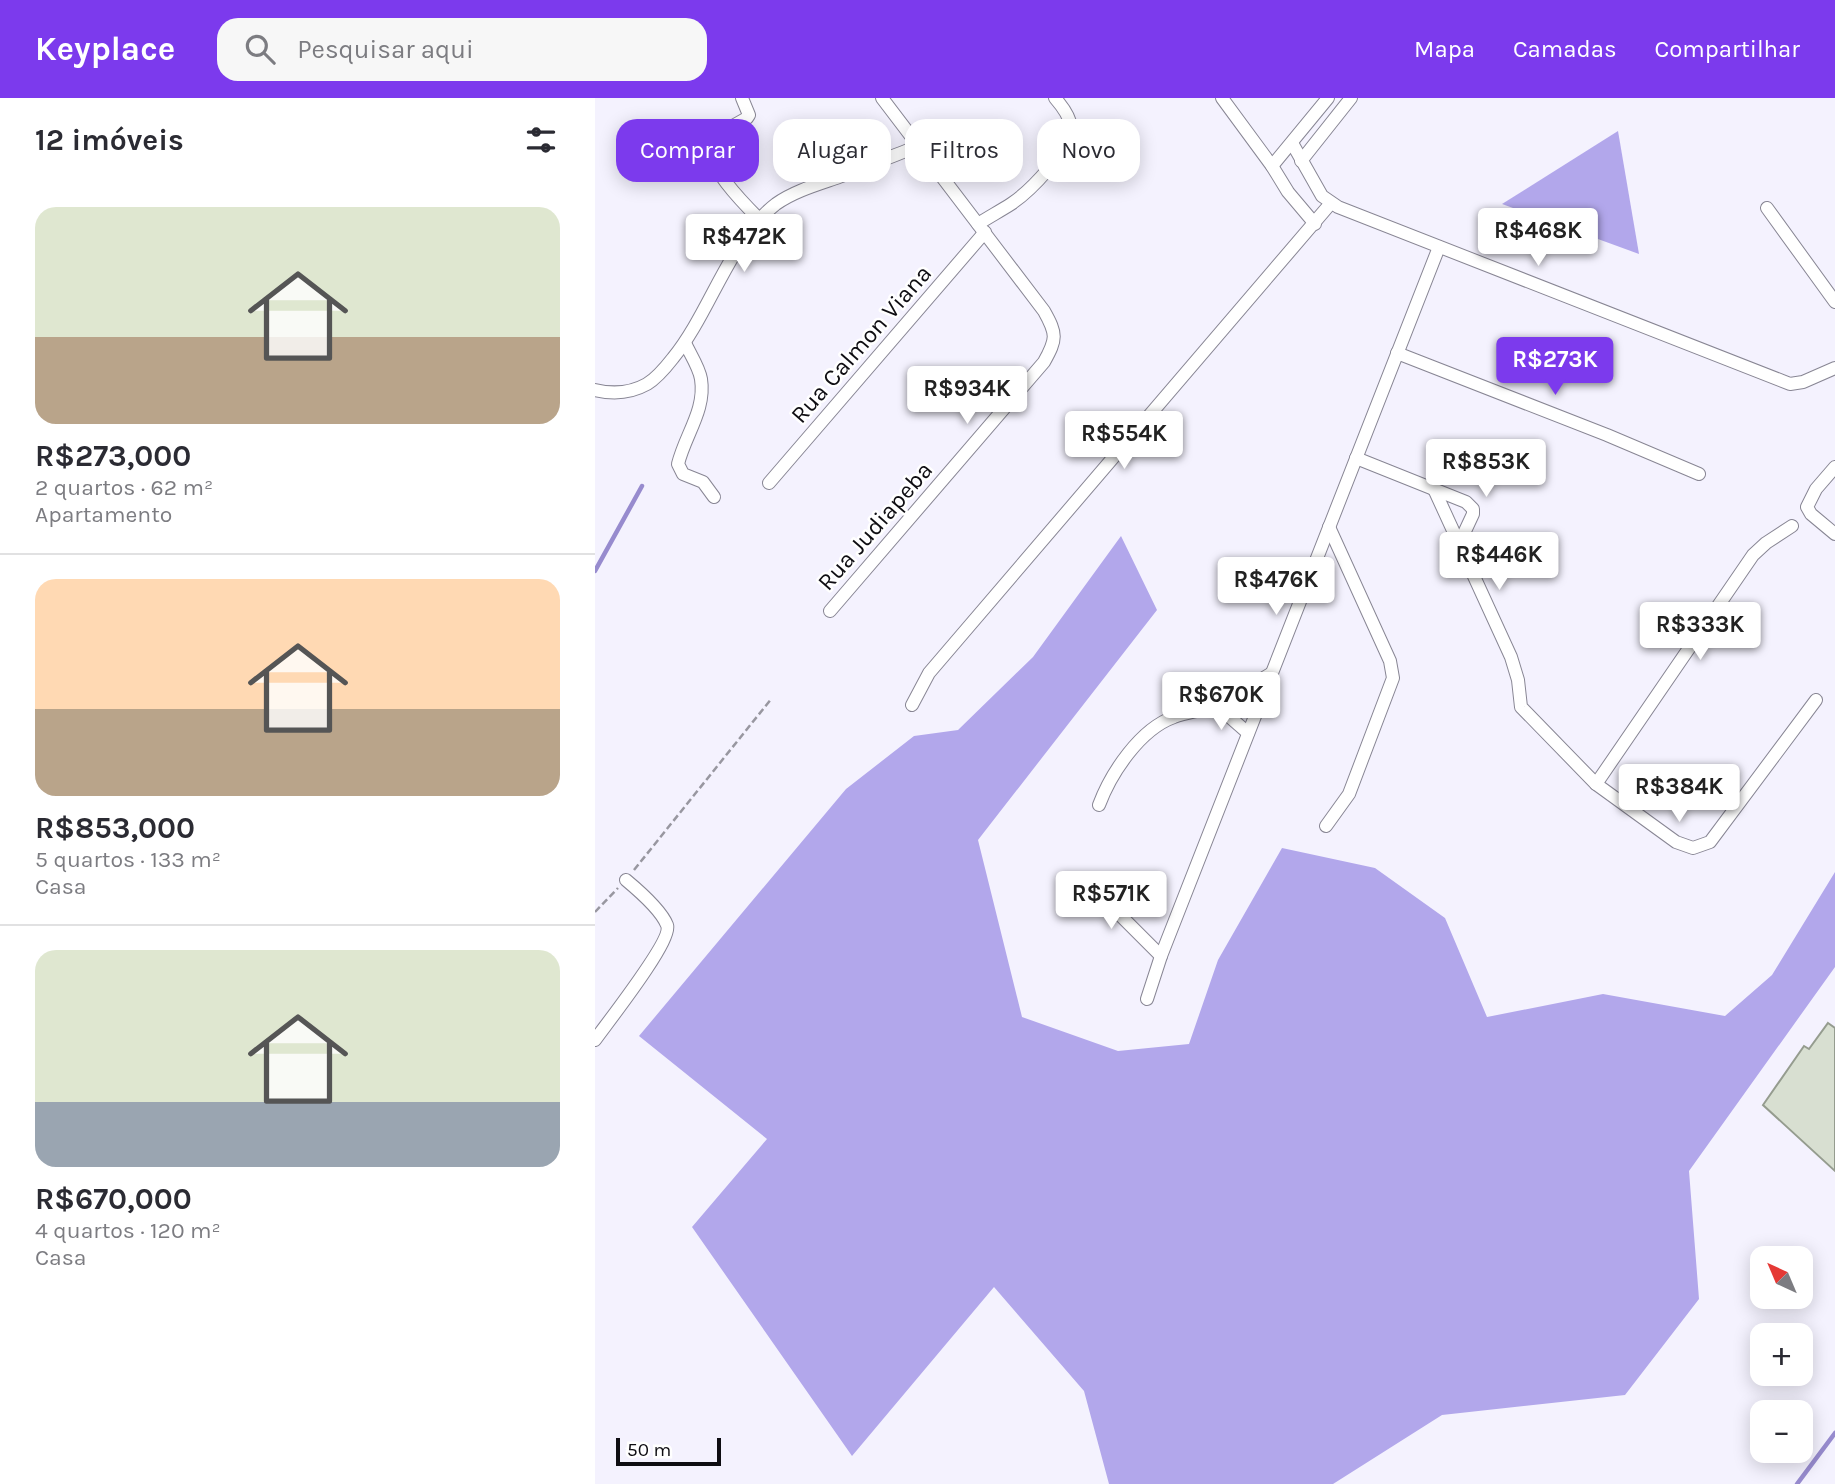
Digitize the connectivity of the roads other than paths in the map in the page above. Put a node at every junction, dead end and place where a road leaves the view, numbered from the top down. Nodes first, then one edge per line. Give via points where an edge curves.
1 (742, 98) edge
2 (882, 98) edge
3 (1055, 98) edge
4 (1222, 98) edge
5 (1328, 98) edge
6 (1351, 98) edge
7 (905, 128) edge
8 (1292, 143) junction
9 (905, 151) edge
10 (1301, 161) junction
11 (1272, 166) junction
12 (946, 182) edge
13 (1331, 203) junction
14 (1767, 208) dead end
15 (760, 220) junction
16 (1315, 224) junction
17 (981, 228) junction
18 (1439, 247) junction
19 (1835, 302) edge
20 (685, 343) junction
21 (1397, 353) junction
22 (1835, 369) edge
23 (595, 390) edge
24 (1356, 458) junction
25 (1835, 467) edge
26 (1699, 474) dead end
27 (769, 483) dead end
28 (1434, 489) junction
29 (714, 496) dead end
30 (1792, 526) dead end
31 (1329, 527) junction
32 (1835, 534) edge
33 (1459, 544) junction
34 (830, 611) dead end
35 (1272, 673) junction
36 (1817, 700) dead end
37 (912, 705) dead end
38 (1216, 705) junction
39 (1248, 733) junction
40 (1596, 784) junction
41 (1099, 806) dead end
42 (1326, 826) dead end
43 (1102, 879) dead end
44 (626, 880) road end
45 (1161, 956) junction
46 (1147, 999) dead end
47 (595, 1040) edge

1 - 15 street via 747,118 708,140 707,149 731,188
2 - 7 street
3 - 17 street, Rua Calmon Viana via 1072,128 1065,145 1028,189
4 - 11 street
5 - 8 street
6 - 10 street
8 - 10 street
8 - 11 street
9 - 15 street via 808,188 777,203
10 - 13 street
11 - 16 street
12 - 17 street
13 - 16 street
13 - 18 street
14 - 19 street
15 - 20 street
16 - 37 street via 929,673
17 - 27 street, Rua Calmon Viana
17 - 34 street, Rua Judiapeba via 1044,312 1054,329 1054,344 1044,362
18 - 21 street
18 - 22 street via 1790,384
20 - 23 street via 648,383 615,393
20 - 29 street via 701,377 702,391 678,464 683,474 703,482
21 - 24 street
21 - 26 street
24 - 28 street
24 - 31 street
25 - 32 street via 1807,507
28 - 33 street
28 - 33 street via 1460,497 1473,509
30 - 40 street via 1753,555
31 - 35 street
31 - 42 street via 1390,661 1393,678 1349,794
33 - 40 street via 1511,657 1521,706
35 - 38 street
35 - 39 street
36 - 40 street via 1710,842 1693,848 1676,842
38 - 39 street
38 - 41 street via 1158,725 1115,771
39 - 45 street
43 - 45 street via 1116,911
44 - 47 street via 660,915 668,931
45 - 46 street

